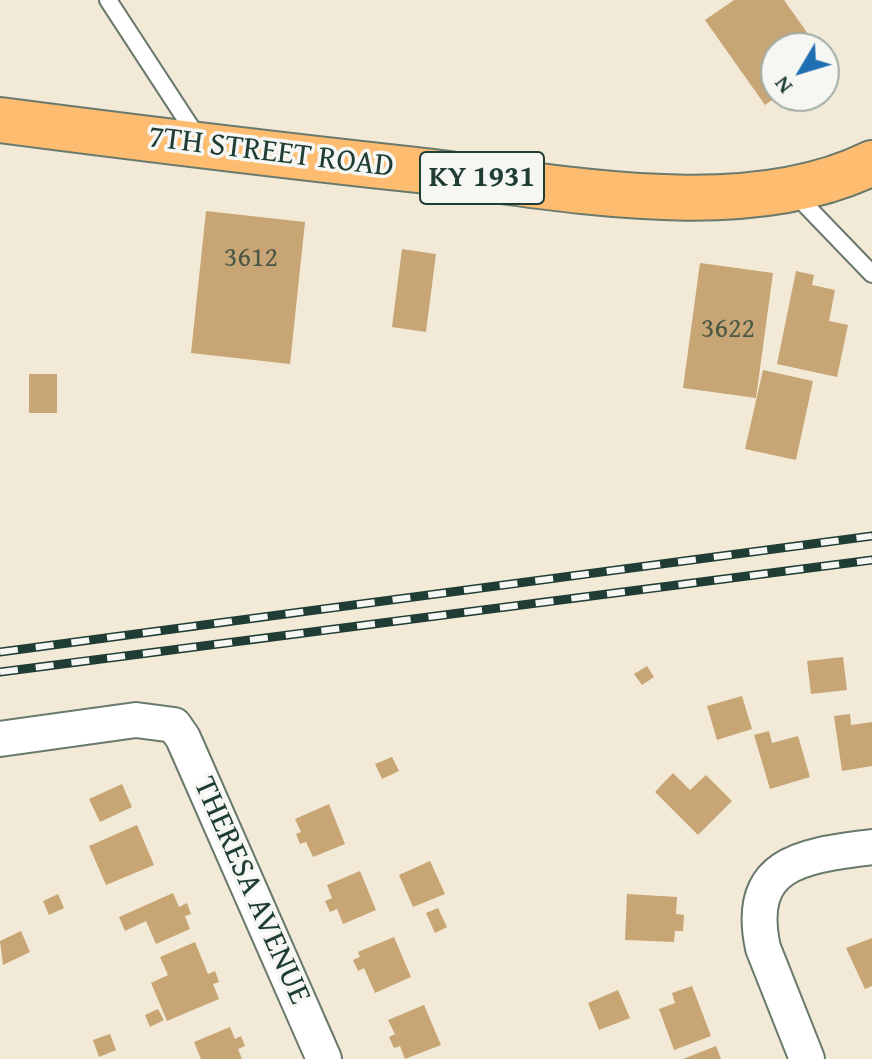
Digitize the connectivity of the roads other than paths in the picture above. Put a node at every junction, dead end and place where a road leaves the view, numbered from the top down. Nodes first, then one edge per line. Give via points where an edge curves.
1 (108, 0) edge
2 (0, 120) edge
3 (203, 146) junction
4 (872, 163) edge
5 (792, 191) junction
6 (872, 274) edge
7 (0, 739) edge
8 (872, 847) edge
9 (324, 1059) edge
10 (807, 1059) edge

1 - 3 lane
2 - 3 main road, 7TH STREET ROAD / KY 1931
3 - 5 main road, 7TH STREET ROAD / KY 1931 via 591,190 711,198
4 - 5 main road, 7TH STREET ROAD / KY 1931
5 - 6 lane
7 - 9 street, THERESA AVENUE via 136,720 174,725
8 - 10 street via 791,862 764,896 759,930 763,948

